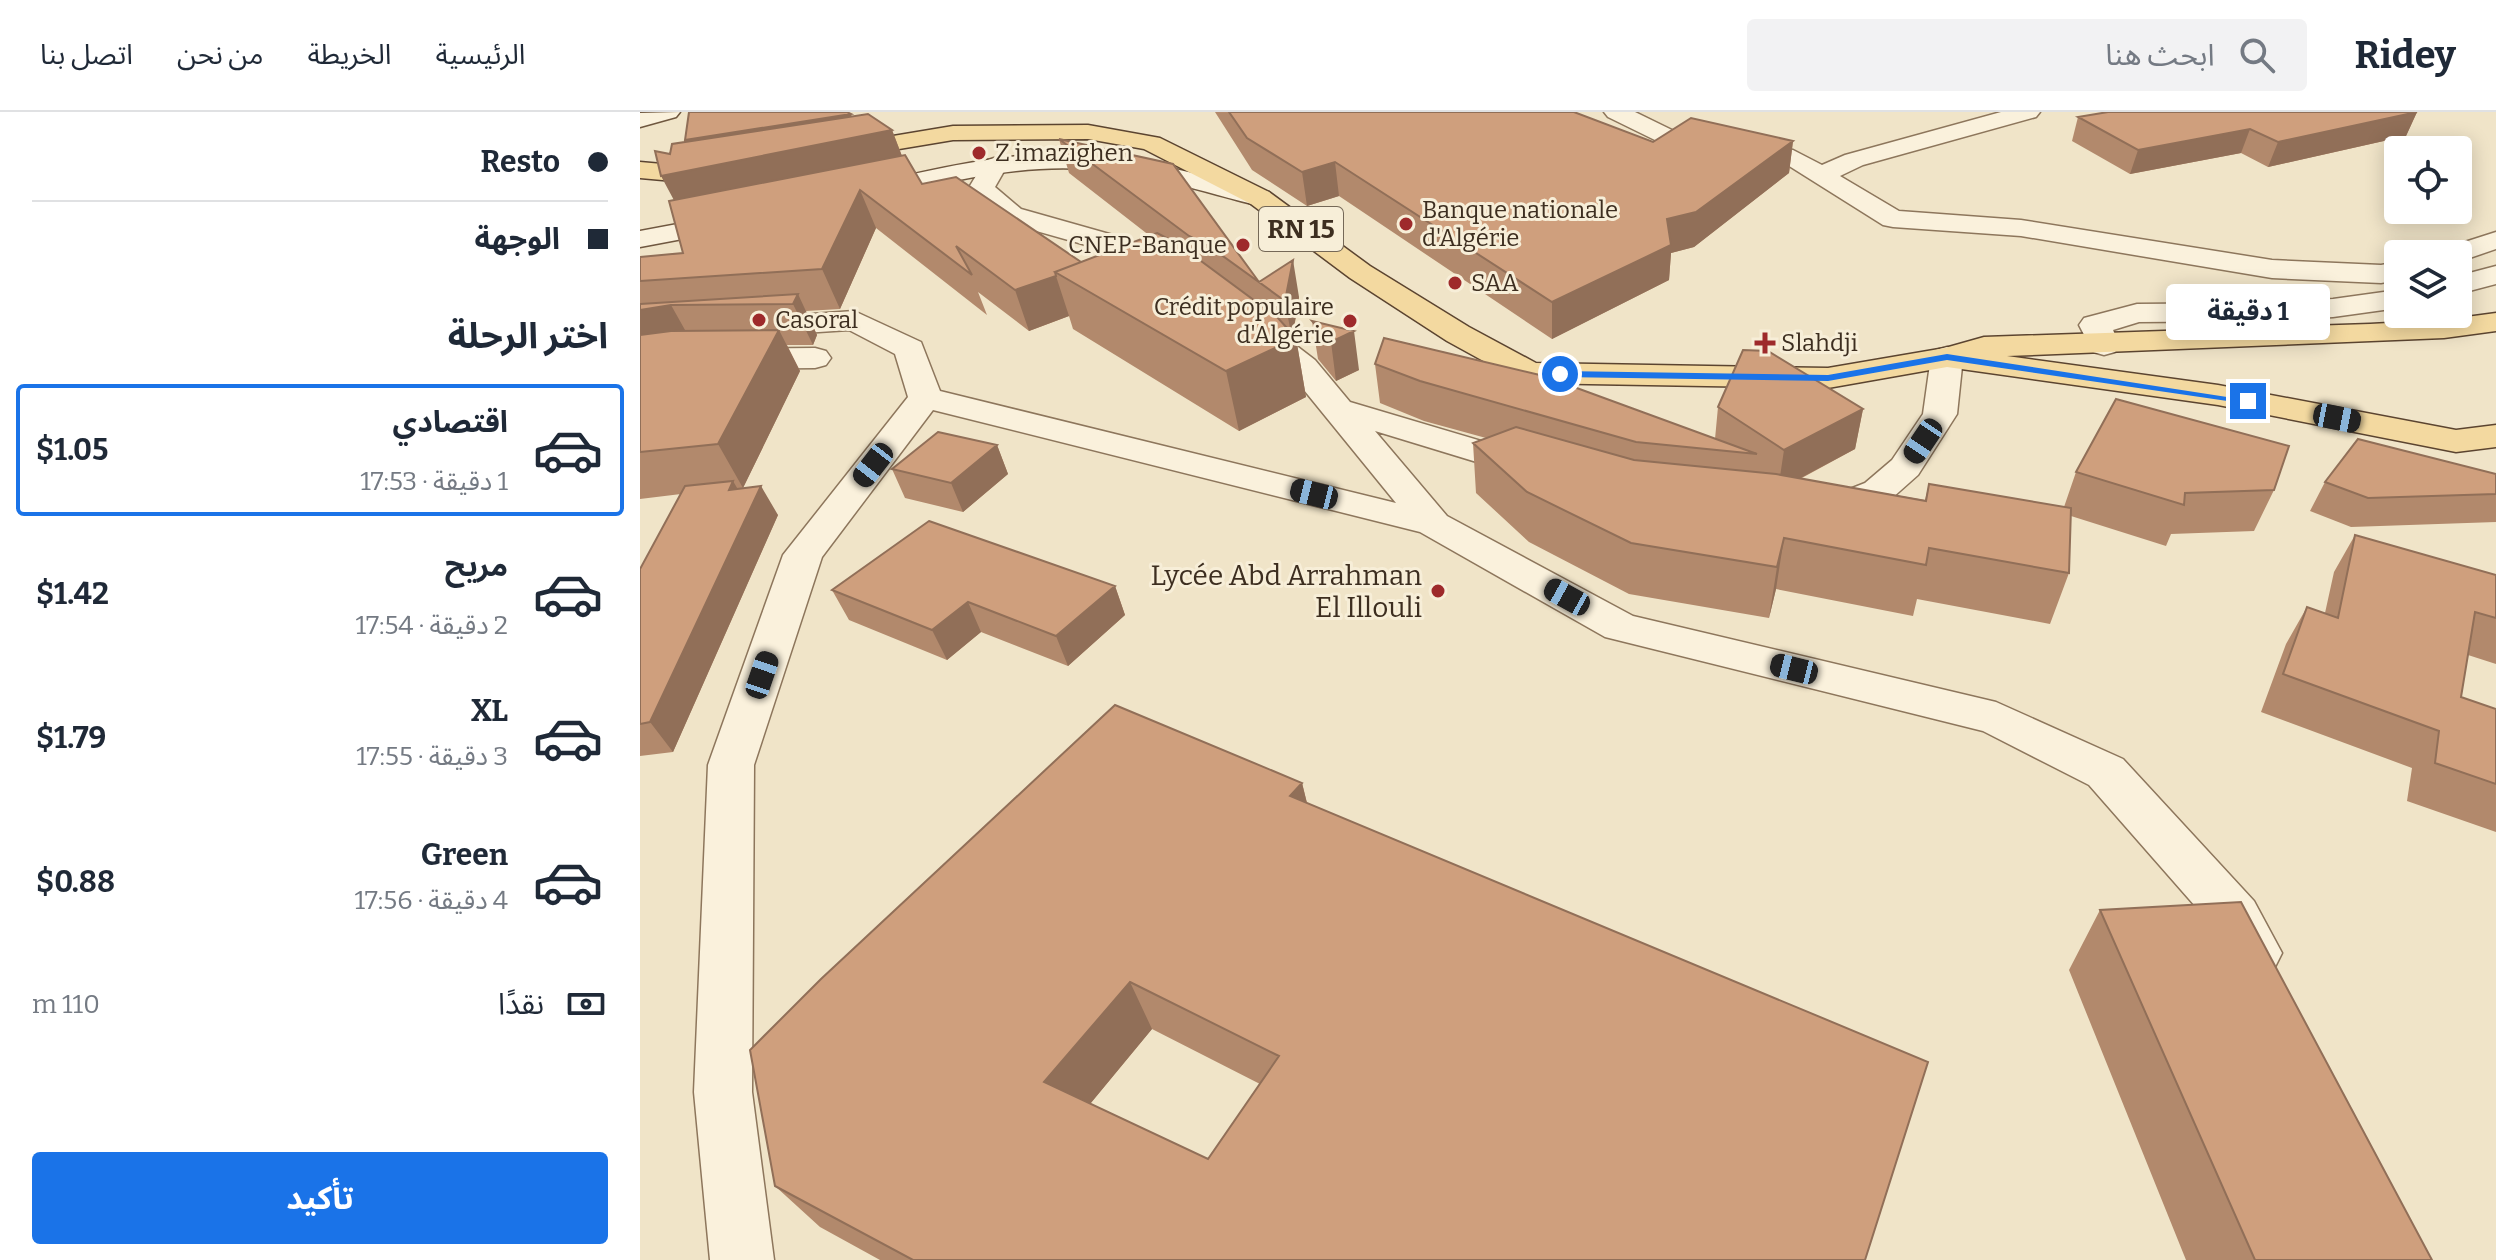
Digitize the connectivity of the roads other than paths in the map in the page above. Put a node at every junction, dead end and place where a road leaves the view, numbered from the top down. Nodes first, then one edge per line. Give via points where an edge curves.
1 (668, 112) edge
2 (1616, 112) edge
3 (2028, 112) edge
4 (640, 120) edge
5 (815, 155) edge
6 (994, 166) junction
7 (741, 167) edge
8 (640, 170) edge
9 (1822, 174) junction
10 (1260, 198) junction
11 (830, 201) edge
12 (768, 214) edge
13 (640, 239) edge
14 (2496, 240) edge
15 (2472, 248) edge
16 (2496, 275) edge
17 (2384, 281) edge
18 (2472, 281) edge
19 (2384, 286) edge
20 (2496, 322) edge
21 (640, 335) edge
22 (2188, 340) junction
23 (2104, 345) junction
24 (1947, 357) junction
25 (815, 358) dead end
26 (640, 368) edge
27 (2218, 395) junction
28 (925, 398) junction
29 (1338, 409) junction
30 (2496, 436) edge
31 (1559, 474) edge
32 (1793, 513) edge
33 (1433, 524) junction
34 (2272, 985) edge
35 (742, 1260) edge

1 - 4 street
2 - 9 street via 1668,137 1793,158
3 - 9 street via 1854,160
5 - 10 main road, RN 15 via 953,133 1088,132 1151,143
6 - 10 street via 1086,161 1120,165
6 - 11 street
6 - 29 street via 981,189 1011,215 1110,243 1211,296 1303,367
7 - 8 main road via 696,175
9 - 17 street via 1893,219 2021,228 2272,269
10 - 24 main road, RN 15 via 1360,272 1530,373 1828,378
12 - 13 street
14 - 15 street
16 - 18 street
19 - 23 street via 2333,308 2137,313 2095,325
20 - 22 main road, RN 15
21 - 28 street via 854,320 910,349
22 - 23 main road, RN 15
22 - 27 main road via 2179,352 2181,372
23 - 24 main road, RN 15 via 1984,347
24 - 27 main road, RN 15
24 - 32 street via 1940,414 1905,467 1878,491 1839,507
25 - 26 street via 694,359
27 - 30 main road, RN 15 via 2456,441
28 - 33 street
28 - 35 street via 803,555 731,765 723,1092
29 - 31 street
29 - 33 street
33 - 34 street via 1620,627 1996,718 2106,772 2236,916

